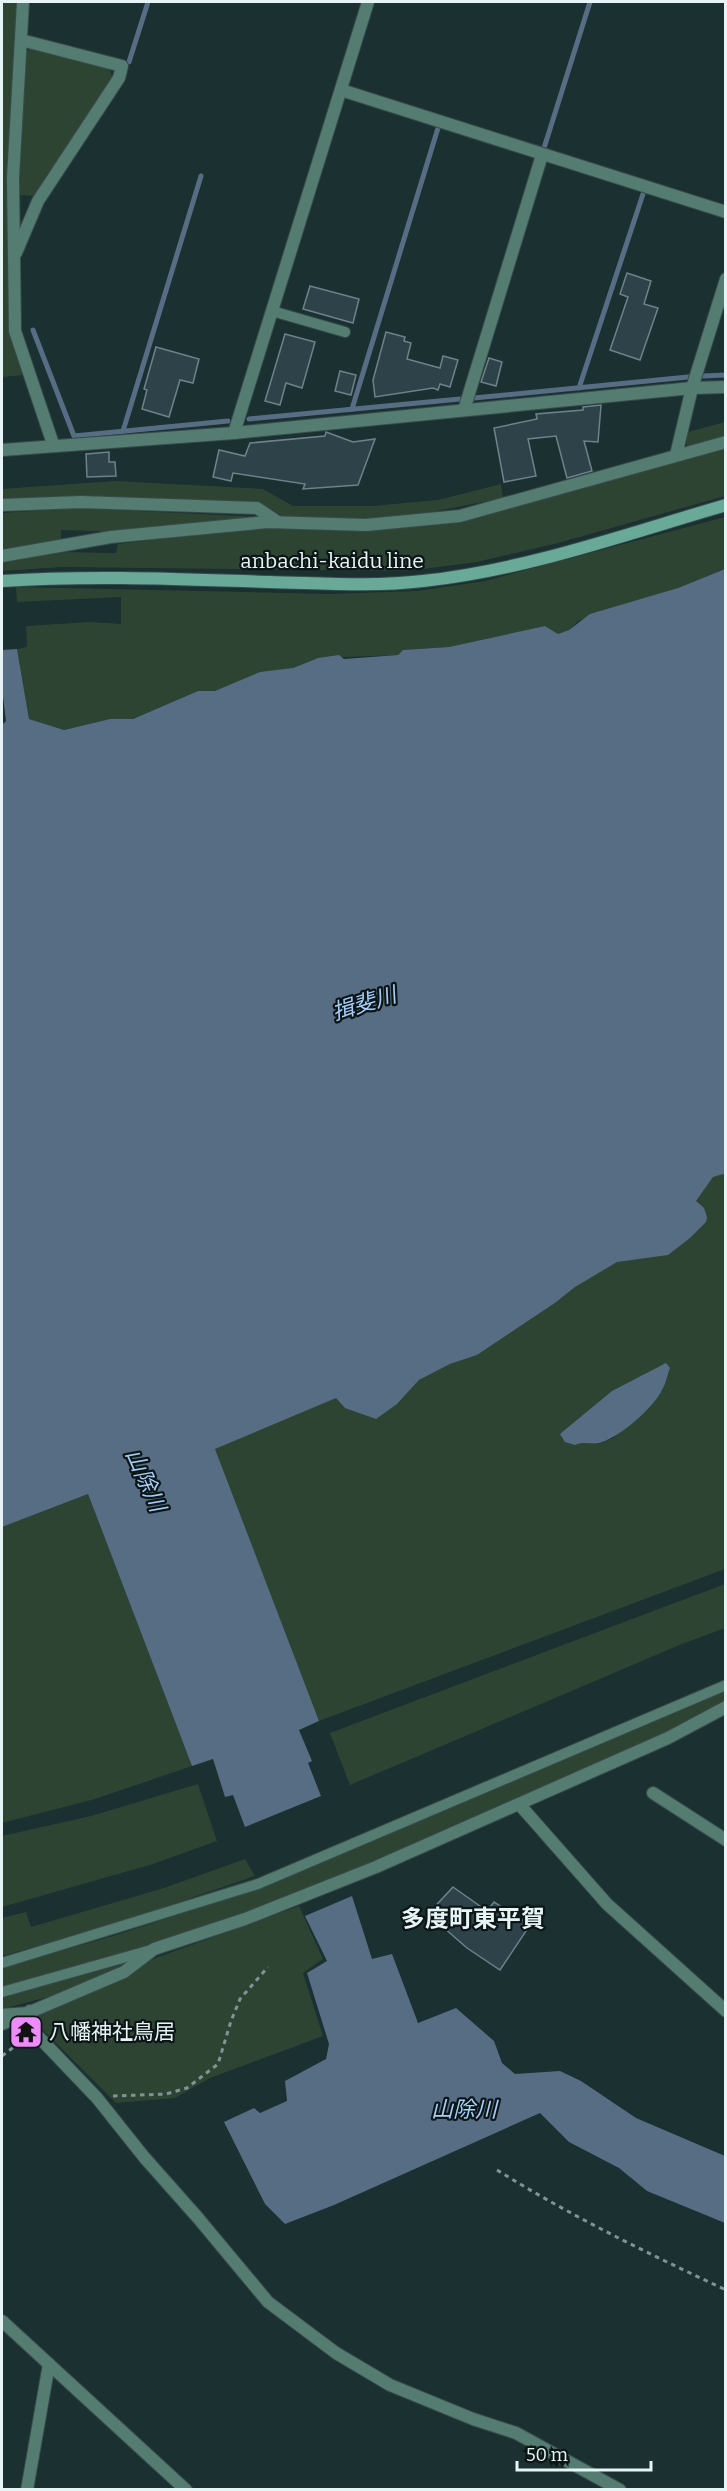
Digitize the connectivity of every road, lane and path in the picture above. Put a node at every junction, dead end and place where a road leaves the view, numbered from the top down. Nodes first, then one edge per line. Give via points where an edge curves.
1 (23, 2) edge
2 (368, 2) edge
3 (21, 40) junction
4 (341, 90) junction
5 (542, 154) junction
6 (726, 212) edge
7 (13, 261) junction
8 (726, 279) edge
9 (272, 311) junction
10 (345, 332) dead end
11 (726, 387) edge
12 (692, 388) junction
13 (464, 410) junction
14 (234, 433) junction
15 (726, 442) edge
16 (53, 444) junction
17 (2, 450) edge
18 (676, 455) junction
19 (2, 505) edge
20 (726, 505) edge
21 (279, 522) junction
22 (2, 556) edge
23 (2, 581) edge
24 (726, 1685) edge
25 (726, 1707) edge
26 (653, 1793) dead end
27 (519, 1804) junction
28 (726, 1840) edge
29 (154, 1949) junction
30 (2, 1963) edge
31 (268, 1967) dead end
32 (2, 1992) edge
33 (30, 2011) junction
34 (726, 2011) edge
35 (2, 2014) edge
36 (2, 2024) edge
37 (34, 2032) junction
38 (2, 2056) edge
39 (97, 2098) junction
40 (497, 2170) dead end
41 (726, 2290) edge
42 (2, 2321) edge
43 (50, 2364) junction
44 (27, 2490) edge
45 (186, 2490) edge
46 (620, 2490) edge

1 - 3 street
2 - 4 street
3 - 7 street
3 - 7 street via 122,66 119,78 38,201
4 - 5 street
4 - 9 street
5 - 6 street
5 - 13 street
7 - 16 street via 15,331
8 - 12 street
9 - 10 lane
9 - 14 street
11 - 12 street
12 - 13 street
12 - 18 street
13 - 14 street
14 - 16 street
15 - 18 street
16 - 17 street
18 - 21 street via 460,516 366,525
19 - 21 street via 81,502 257,508
20 - 23 main road, anbachi-kaidu line via 480,573 421,582 125,577
21 - 22 street via 111,537
24 - 30 lane via 258,1884
25 - 27 street via 668,1738
26 - 28 street
27 - 29 street via 376,1867 244,1919
27 - 34 street via 607,1904
29 - 32 lane
29 - 33 street via 124,1972
31 - 39 path via 240,1999 218,2064 187,2088 166,2094
33 - 35 lane
33 - 36 street
33 - 37 street
37 - 38 path
37 - 39 street
39 - 46 street via 268,2302 336,2353 390,2385 516,2433
40 - 41 path via 551,2204
42 - 43 street
43 - 44 street
43 - 45 street

